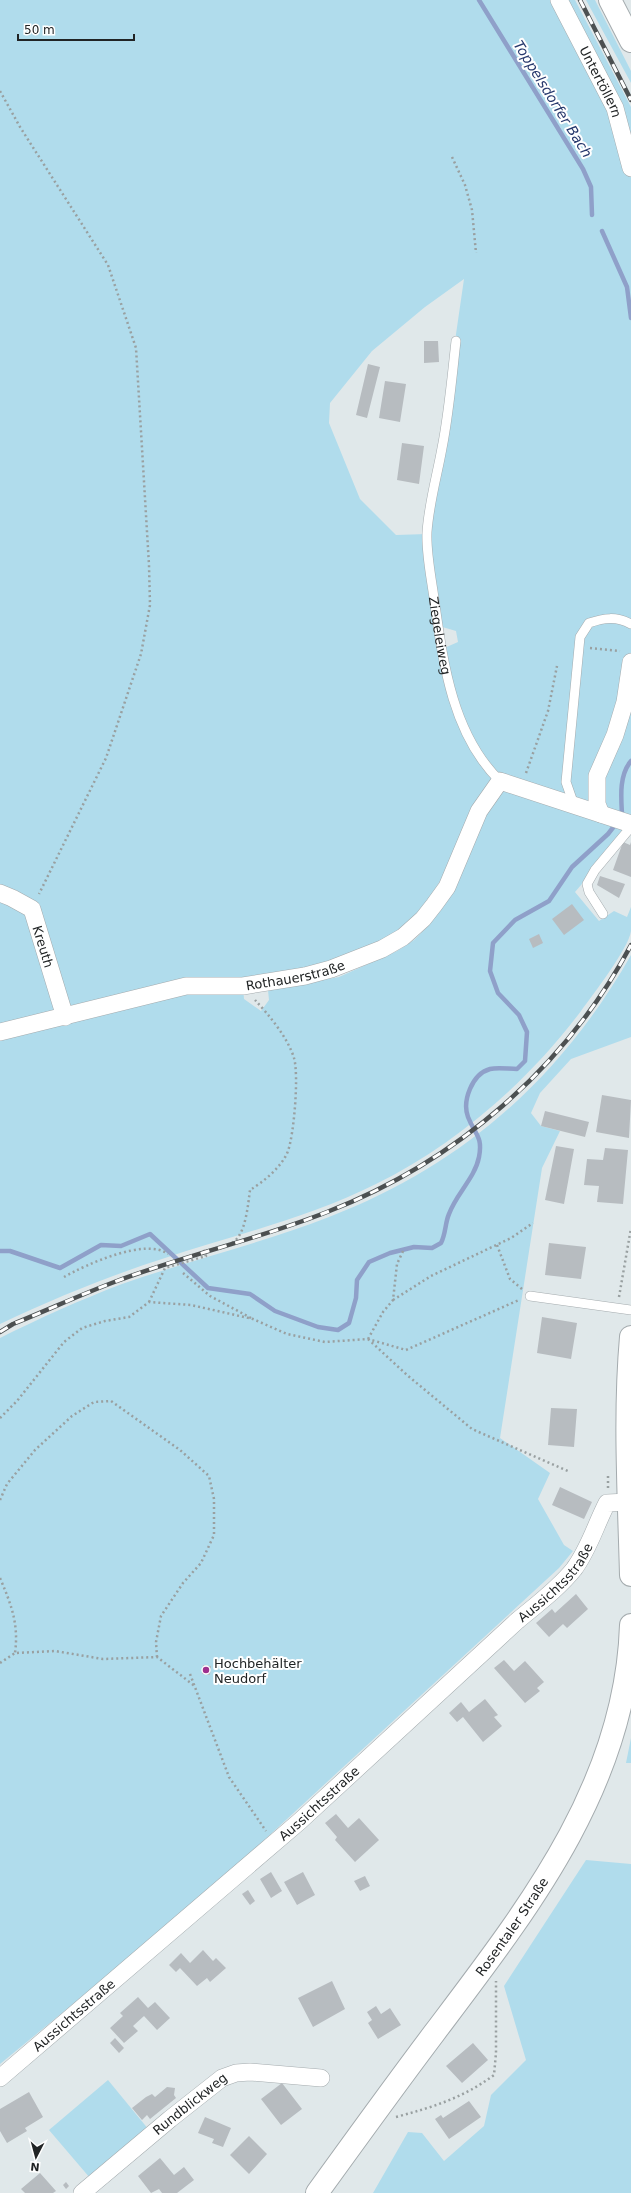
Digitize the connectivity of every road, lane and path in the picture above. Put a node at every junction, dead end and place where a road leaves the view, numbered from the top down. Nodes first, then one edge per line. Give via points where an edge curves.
1 (559, 0) edge
2 (610, 0) edge
3 (631, 41) edge
4 (0, 91) edge
5 (452, 158) dead end
6 (631, 168) edge
7 (476, 253) dead end
8 (456, 341) dead end
9 (631, 624) edge
10 (579, 647) junction
11 (627, 657) edge
12 (557, 666) dead end
13 (500, 781) junction
14 (520, 788) junction
15 (575, 806) junction
16 (601, 814) junction
17 (631, 824) edge
18 (631, 827) edge
19 (0, 893) edge
20 (32, 909) junction
21 (603, 914) dead end
22 (243, 986) junction
23 (65, 1017) junction
24 (0, 1032) edge
25 (533, 1223) dead end
26 (497, 1245) junction
27 (404, 1249) dead end
28 (168, 1254) dead end
29 (183, 1273) dead end
30 (64, 1277) dead end
31 (530, 1296) junction
32 (393, 1300) junction
33 (149, 1302) junction
34 (631, 1310) edge
35 (253, 1320) junction
36 (631, 1337) edge
37 (368, 1339) junction
38 (0, 1418) edge
39 (570, 1472) dead end
40 (0, 1500) edge
41 (629, 1502) junction
42 (630, 1552) edge
43 (631, 1575) edge
44 (0, 1578) edge
45 (631, 1624) edge
46 (15, 1653) junction
47 (157, 1657) junction
48 (0, 1663) edge
49 (190, 1674) dead end
50 (196, 1688) junction
51 (274, 1843) junction
52 (493, 1955) junction
53 (0, 2078) edge
54 (321, 2078) dead end
55 (394, 2117) dead end
56 (82, 2193) edge
57 (317, 2193) edge

1 - 6 street, Untertöllern via 615,108
2 - 3 main road
4 - 20 path via 108,265 136,348 149,565 150,605 141,654 106,758
5 - 7 path via 465,185 472,210
8 - 13 lane, Ziegeleiweg via 442,447 429,513 429,557 446,672 457,708 476,752
9 - 10 lane via 621,619 605,618 588,623 580,637
10 - 11 path
10 - 15 lane via 566,782
11 - 16 street via 625,702 617,729 597,776 597,804
12 - 14 path via 548,712
13 - 14 street, Ziegeleiweg
13 - 22 street, Rothauerstraße via 479,811 447,887 423,919 403,937 370,954 331,969
14 - 15 street, Ziegeleiweg
15 - 16 street, Ziegeleiweg
16 - 17 street, Ziegeleiweg
18 - 21 lane via 595,870 587,884
19 - 20 street, Kreuth
20 - 23 street, Kreuth
22 - 23 street, Rothauerstraße via 186,986
22 - 33 path via 272,1019 294,1058 296,1104 288,1152 267,1179 250,1190 247,1216 239,1234 232,1242 204,1251 206,1256 165,1268
23 - 24 street, Rothauerstraße
25 - 26 path
26 - 31 path via 510,1279
26 - 32 path via 431,1276
27 - 32 path via 397,1264
28 - 30 path via 144,1248 86,1264
29 - 35 path via 210,1296
31 - 34 lane
31 - 37 path via 406,1350
32 - 37 path
33 - 35 path via 191,1305
33 - 38 path via 129,1317 82,1328 64,1342 17,1401
35 - 37 path via 287,1334 325,1342
36 - 41 main road via 628,1382
37 - 39 path via 472,1429
40 - 47 path via 7,1484 35,1450 72,1416 94,1402 111,1401 180,1450 209,1476 214,1499 214,1535 202,1563 183,1583 161,1616 156,1642
41 - 42 main road
41 - 51 street, Aussichtsstraße via 608,1503 574,1569
42 - 43 main road
44 - 46 path via 13,1609 17,1638
45 - 52 main road, Rosentaler Straße via 624,1685 611,1739 594,1786 560,1856
46 - 47 path via 55,1651 103,1659
46 - 48 path
47 - 50 path
49 - 50 path
50 - 51 path via 229,1777
51 - 53 street, Aussichtsstraße
52 - 55 path via 496,1981 494,2075 473,2090 429,2108
52 - 57 main road, Rosentaler Straße
54 - 56 street, Rundblickweg via 250,2072 222,2078

